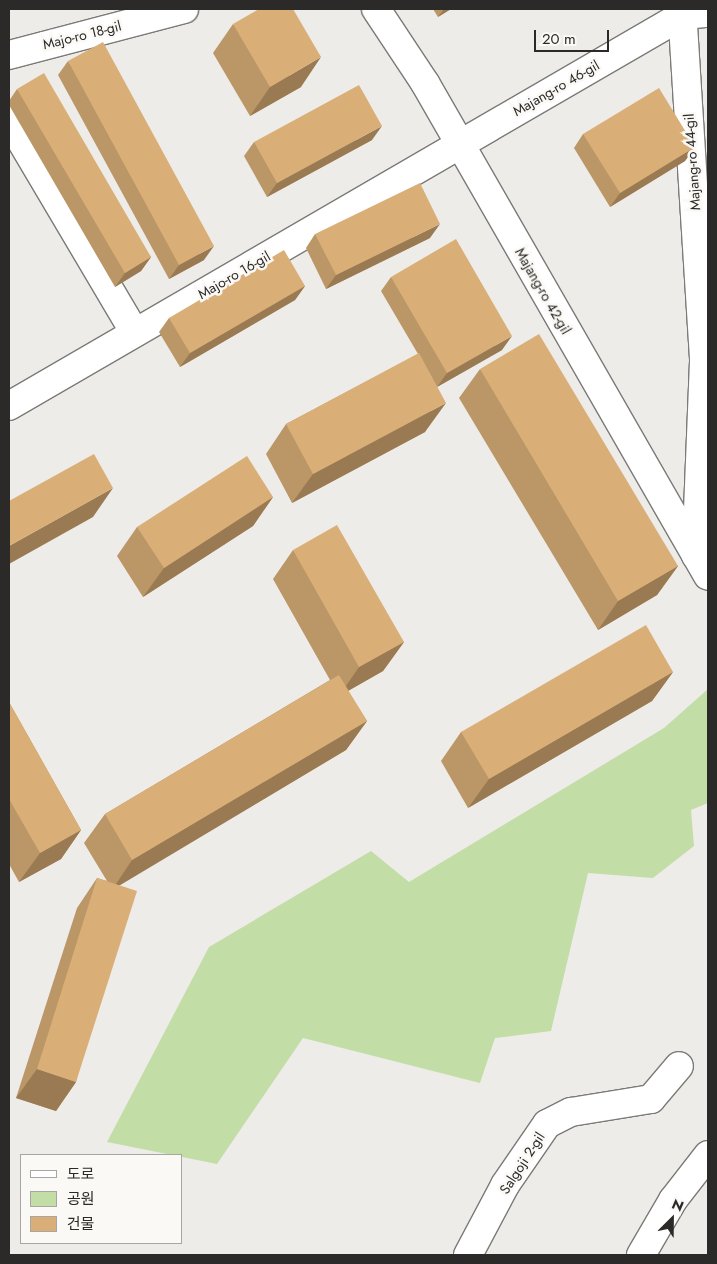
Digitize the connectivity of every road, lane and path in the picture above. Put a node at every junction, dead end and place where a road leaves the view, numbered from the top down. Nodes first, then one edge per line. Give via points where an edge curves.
1 (184, 9) edge
2 (376, 9) edge
3 (691, 12) edge
4 (9, 56) edge
5 (9, 120) edge
6 (460, 144) junction
7 (135, 333) junction
8 (9, 406) edge
9 (702, 566) edge
10 (679, 1066) dead end
11 (708, 1155) edge
12 (468, 1255) edge
13 (641, 1255) edge

1 - 4 street, Majo-ro 18-gil
2 - 6 street, Majang-ro 42-gil via 425,82
3 - 6 street, Majang-ro 46-gil
3 - 9 street, Majang-ro 44-gil via 704,362
5 - 7 street
6 - 7 street, Majo-ro 16-gil
6 - 9 street, Majang-ro 42-gil
7 - 8 street, Majo-ro 16-gil
10 - 12 street, Salgoji 2-gil via 651,1099 571,1112 547,1124 505,1185
11 - 13 street via 673,1200

